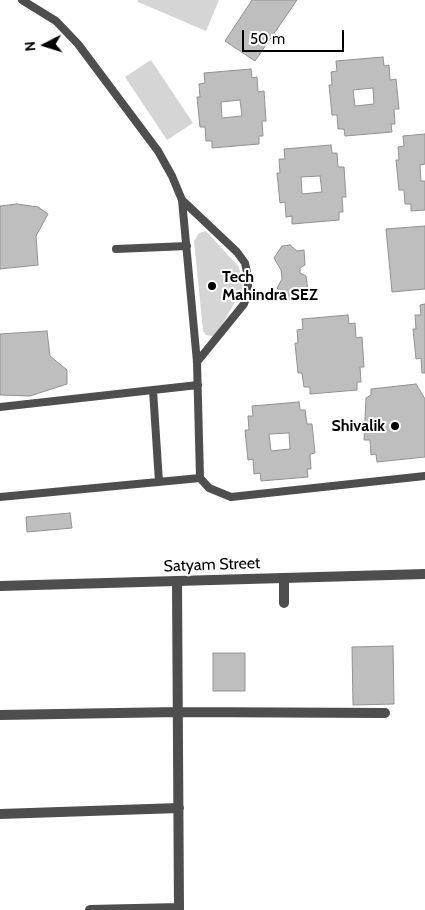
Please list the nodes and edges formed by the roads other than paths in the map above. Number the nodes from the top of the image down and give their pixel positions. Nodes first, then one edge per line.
1 (22, 0) edge
2 (182, 200) junction
3 (187, 246) junction
4 (116, 249) dead end
5 (197, 362) junction
6 (198, 384) junction
7 (153, 390) junction
8 (0, 407) edge
9 (425, 476) edge
10 (200, 478) junction
11 (158, 482) junction
12 (0, 496) edge
13 (425, 574) edge
14 (284, 578) junction
15 (177, 582) junction
16 (0, 586) edge
17 (284, 603) dead end
18 (178, 712) junction
19 (385, 713) dead end
20 (0, 715) edge
21 (179, 808) junction
22 (0, 814) edge
23 (179, 909) edge
24 (90, 910) edge

1 - 2 lane
2 - 3 lane
2 - 5 lane
3 - 4 lane
3 - 5 lane
5 - 6 lane
6 - 7 lane
6 - 10 lane
7 - 8 lane
7 - 11 lane
9 - 10 lane
10 - 11 lane
11 - 12 lane
13 - 14 street, Satyam Street
14 - 15 street, Satyam Street
14 - 17 street
15 - 16 street, Satyam Street
15 - 18 street
18 - 19 street
18 - 20 street
18 - 21 street
21 - 22 street
21 - 23 street
23 - 24 street

